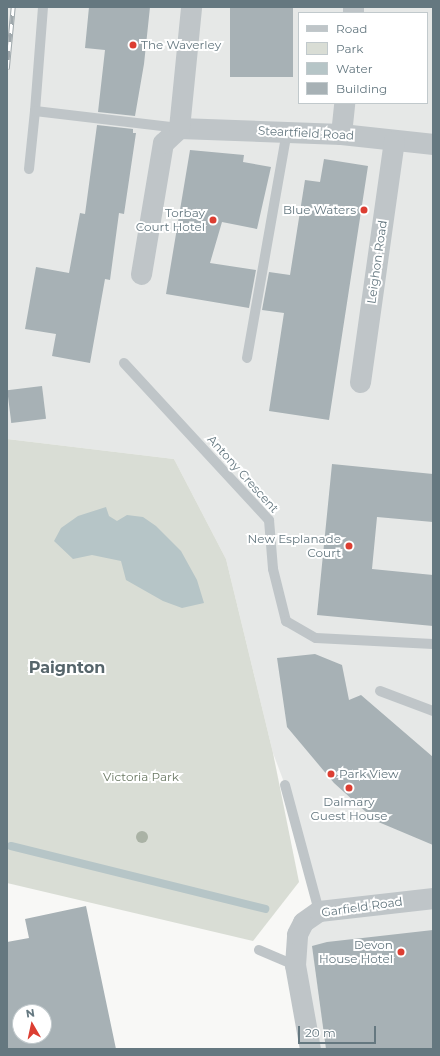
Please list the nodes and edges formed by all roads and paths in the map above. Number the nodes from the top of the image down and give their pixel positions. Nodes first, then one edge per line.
1 (43, 7) edge
2 (191, 7) edge
3 (344, 104) edge
4 (35, 111) junction
5 (179, 128) junction
6 (287, 131) junction
7 (341, 134) junction
8 (394, 141) junction
9 (433, 144) edge
10 (29, 169) dead end
11 (141, 274) dead end
12 (247, 358) dead end
13 (124, 363) dead end
14 (360, 382) dead end
15 (433, 644) edge
16 (380, 691) dead end
17 (433, 712) edge
18 (285, 785) dead end
19 (433, 898) edge
20 (319, 911) junction
21 (259, 950) dead end
22 (295, 964) junction
23 (310, 1049) edge

1 - 4 lane
2 - 5 street
3 - 7 street
4 - 5 lane
4 - 10 lane
5 - 6 street, Steartfield Road
5 - 11 street
6 - 7 street, Steartfield Road
6 - 12 lane
7 - 8 street, Steartfield Road
8 - 9 street, Steartfield Road
8 - 14 street, Leighon Road
13 - 15 lane, Antony Crescent
16 - 17 lane
18 - 20 lane
19 - 20 street, Garfield Road
20 - 22 street, Garfield Road
21 - 22 lane
22 - 23 street, Garfield Road

